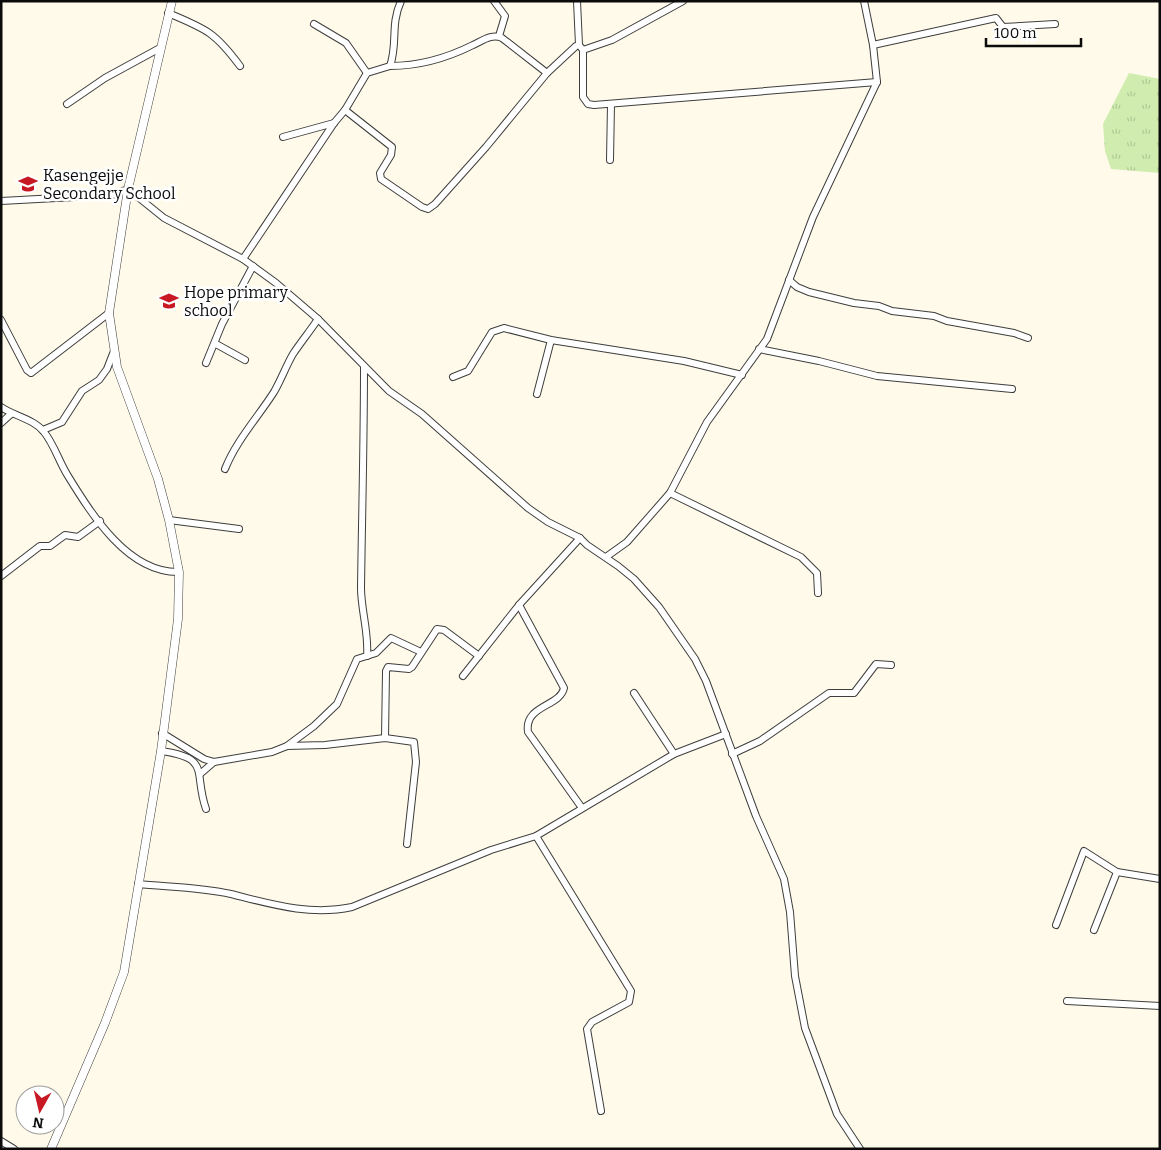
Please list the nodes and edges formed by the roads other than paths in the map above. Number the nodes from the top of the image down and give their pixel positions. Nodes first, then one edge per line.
1 (172, 1) edge
2 (401, 1) edge
3 (494, 1) edge
4 (577, 1) edge
5 (682, 1) edge
6 (864, 1) edge
7 (168, 13) junction
8 (314, 24) dead end
9 (1055, 24) dead end
10 (499, 36) junction
11 (873, 45) junction
12 (160, 48) junction
13 (581, 48) junction
14 (240, 66) dead end
15 (390, 66) junction
16 (367, 73) junction
17 (547, 73) junction
18 (877, 82) junction
19 (67, 104) dead end
20 (610, 104) junction
21 (346, 110) junction
22 (334, 123) junction
23 (283, 137) dead end
24 (610, 160) dead end
25 (128, 189) junction
26 (1, 201) edge
27 (242, 259) junction
28 (253, 266) junction
29 (789, 280) junction
30 (109, 313) junction
31 (318, 319) junction
32 (1, 320) edge
33 (1028, 338) dead end
34 (551, 340) junction
35 (216, 344) junction
36 (759, 349) junction
37 (114, 351) junction
38 (245, 360) dead end
39 (206, 363) dead end
40 (364, 367) junction
41 (742, 375) junction
42 (453, 377) dead end
43 (1012, 389) dead end
44 (537, 394) dead end
45 (1, 407) edge
46 (12, 414) junction
47 (1, 423) edge
48 (43, 430) junction
49 (225, 469) dead end
50 (670, 493) junction
51 (169, 520) junction
52 (100, 521) junction
53 (239, 529) dead end
54 (580, 538) junction
55 (606, 557) junction
56 (179, 572) junction
57 (1, 576) edge
58 (818, 593) dead end
59 (519, 604) junction
60 (421, 652) junction
61 (368, 656) junction
62 (479, 656) junction
63 (891, 665) dead end
64 (463, 676) dead end
65 (634, 693) dead end
66 (162, 733) junction
67 (726, 734) junction
68 (385, 738) junction
69 (287, 746) junction
70 (161, 751) junction
71 (674, 754) junction
72 (732, 754) junction
73 (214, 762) junction
74 (200, 774) junction
75 (206, 808) dead end
76 (582, 808) junction
77 (536, 836) junction
78 (407, 844) dead end
79 (1117, 872) junction
80 (1160, 879) edge
81 (138, 884) junction
82 (1056, 925) dead end
83 (1094, 930) dead end
84 (1067, 1001) dead end
85 (1160, 1006) edge
86 (601, 1111) dead end
87 (1, 1141) edge
88 (14, 1149) edge
89 (51, 1149) edge
90 (860, 1149) edge

1 - 7 street
2 - 15 street
3 - 10 street
4 - 13 street
5 - 13 street
6 - 11 street
7 - 12 street
7 - 14 street
8 - 16 street
9 - 11 street
10 - 15 street
10 - 17 street
11 - 18 street
12 - 19 street
12 - 25 street
13 - 17 street
13 - 20 street
15 - 16 street
16 - 21 street
17 - 21 street
18 - 20 street
18 - 29 street
20 - 24 street
21 - 22 street
22 - 23 street
22 - 27 street
25 - 26 street
25 - 27 street
25 - 30 street
27 - 28 street
28 - 31 street
28 - 35 street
29 - 33 street
29 - 36 street
30 - 32 street
30 - 37 street
31 - 40 street
31 - 49 street
34 - 41 street
34 - 42 street
34 - 44 street
35 - 38 street
35 - 39 street
36 - 41 street
36 - 43 street
37 - 48 street
37 - 51 street
40 - 54 street
40 - 61 street
41 - 50 street
45 - 46 street
46 - 47 street
46 - 48 street
48 - 52 street
50 - 55 street
50 - 58 street
51 - 53 street
51 - 56 street
52 - 56 street
52 - 57 street
54 - 55 street
54 - 59 street
55 - 67 street
56 - 66 street
59 - 62 street
59 - 76 street
60 - 61 street
60 - 62 street
60 - 68 street
61 - 69 street
62 - 64 street
63 - 72 street
65 - 71 street
66 - 70 street
66 - 73 street
67 - 71 street
67 - 72 street
68 - 69 street
68 - 78 street
69 - 73 street
70 - 74 street
70 - 81 street
71 - 76 street
72 - 90 street
73 - 74 street
74 - 75 street
76 - 77 street
77 - 81 street
77 - 86 street
79 - 80 street
79 - 82 street
79 - 83 street
81 - 89 street
84 - 85 street
87 - 88 street

